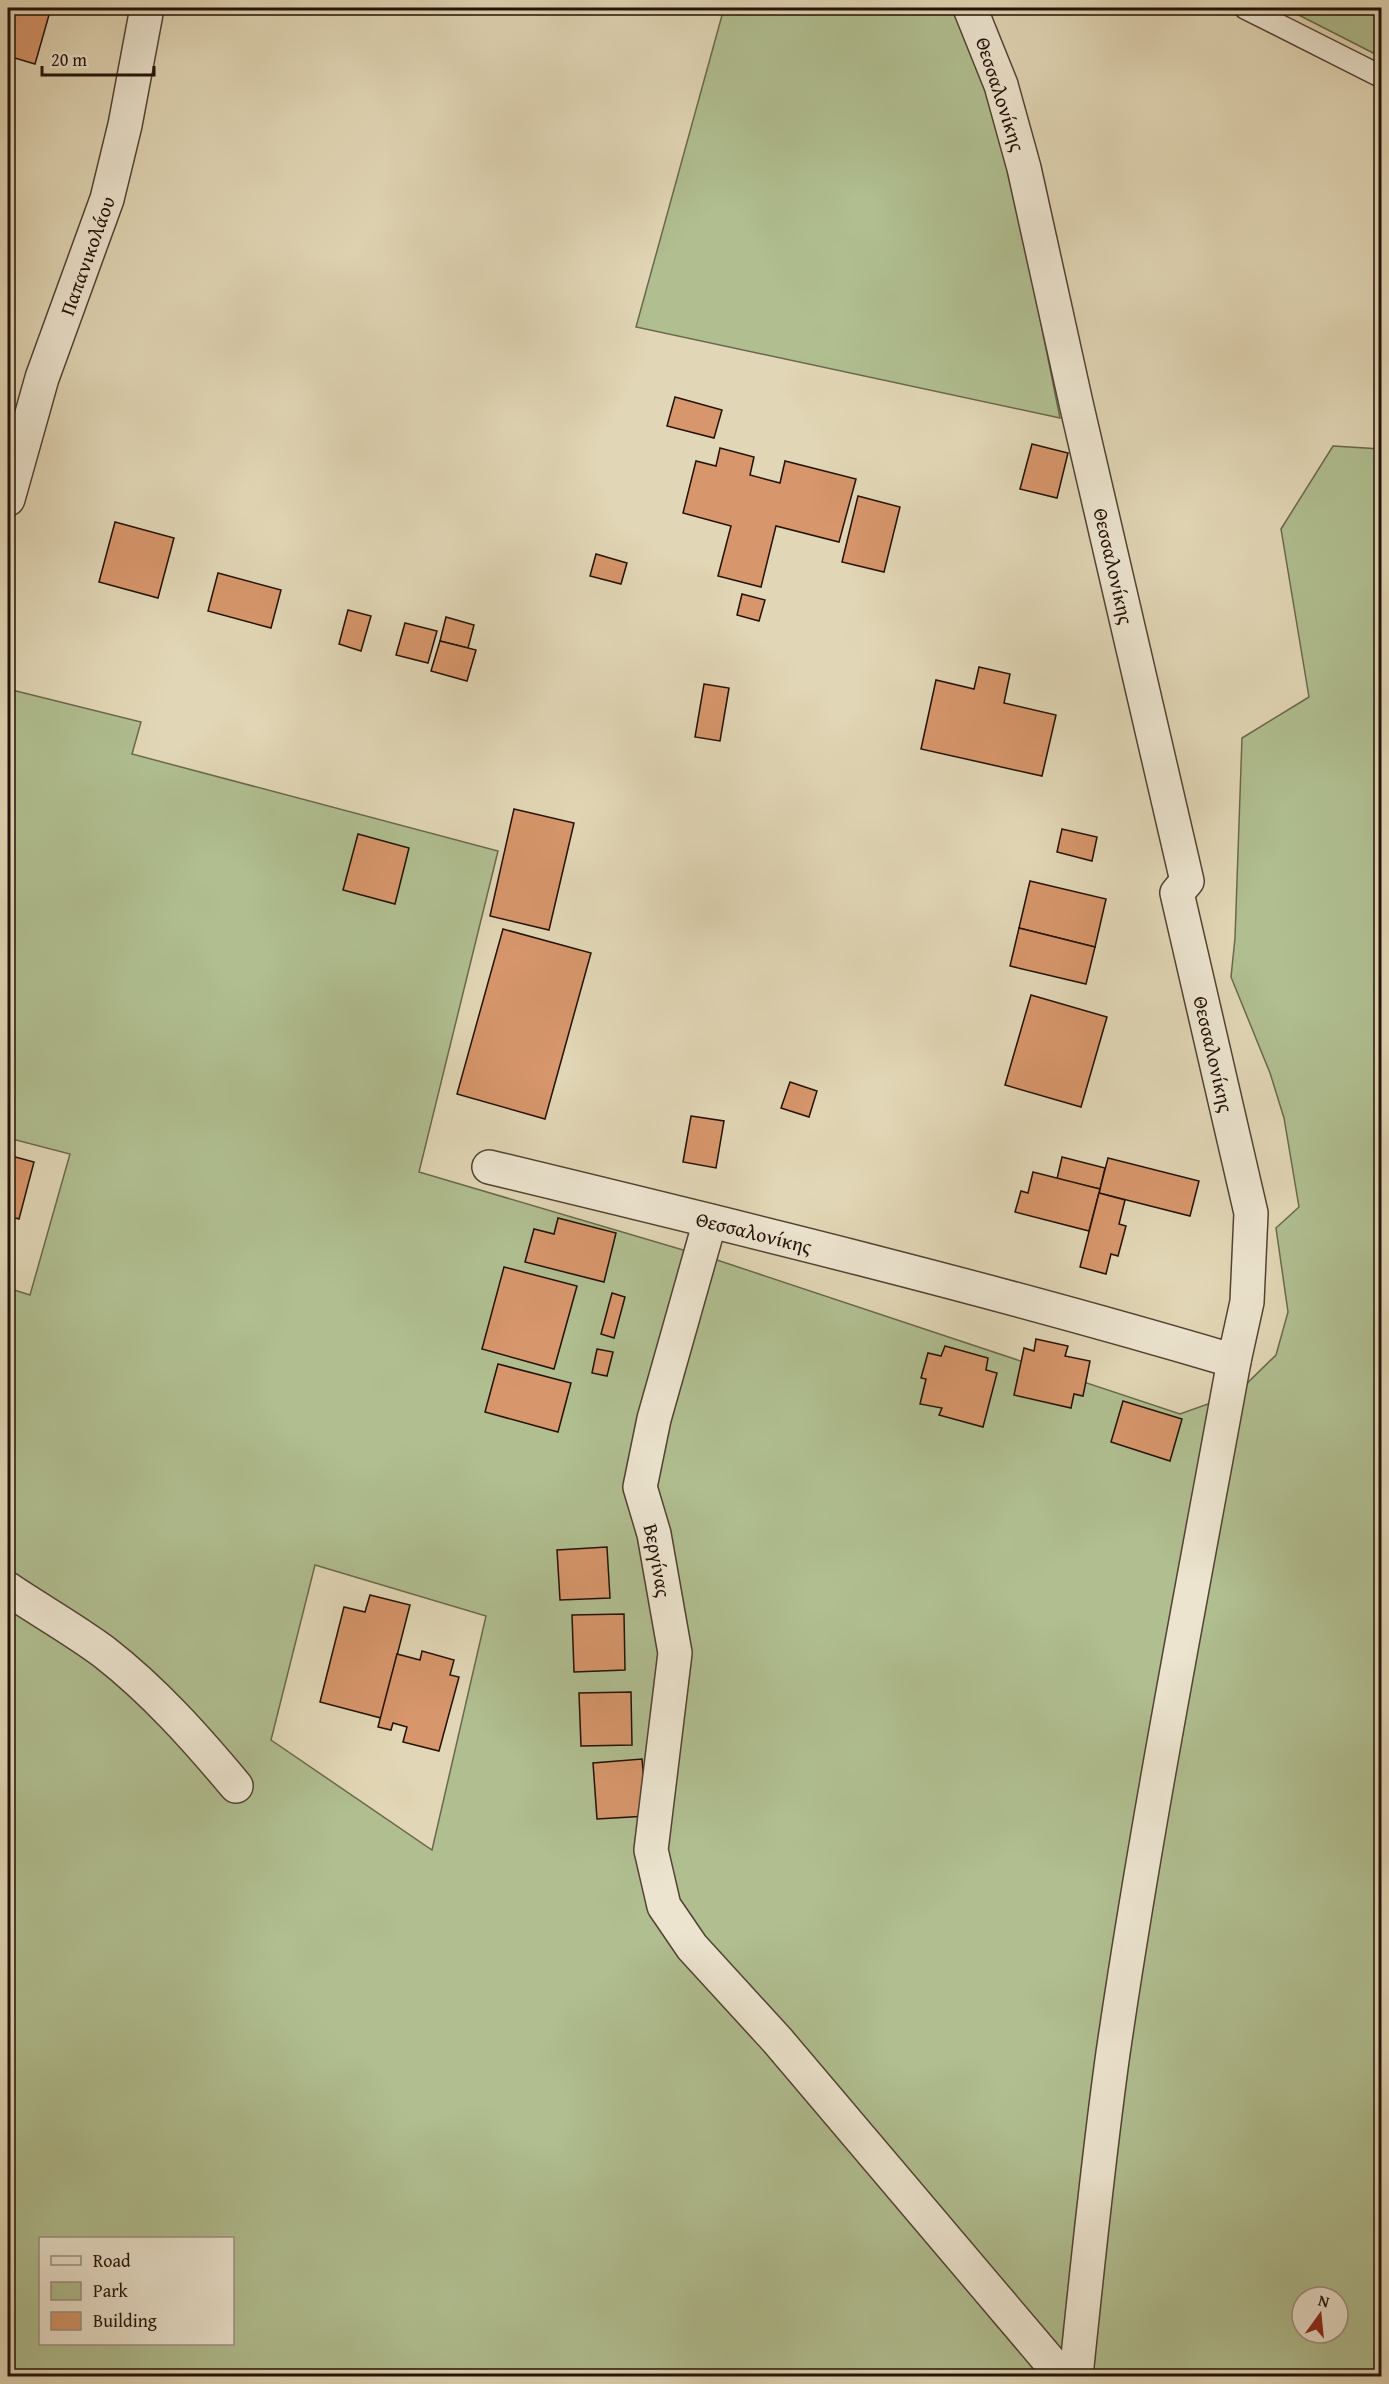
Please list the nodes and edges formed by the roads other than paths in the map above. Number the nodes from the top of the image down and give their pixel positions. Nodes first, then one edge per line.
1 (147, 8) edge
2 (970, 8) edge
3 (1245, 8) edge
4 (1382, 77) edge
5 (8, 499) edge
6 (489, 1167) dead end
7 (710, 1221) junction
8 (1234, 1361) junction
9 (8, 1589) edge
10 (236, 1786) dead end
11 (1062, 2376) edge
12 (1076, 2376) edge

1 - 5 street, Παπανικολάου
2 - 8 street, Θεσσαλονίκης
3 - 4 lane
6 - 7 street, Θεσσαλονίκης
7 - 8 street, Θεσσαλονίκης
7 - 11 street, Βεργίνας
8 - 12 street
9 - 10 street

